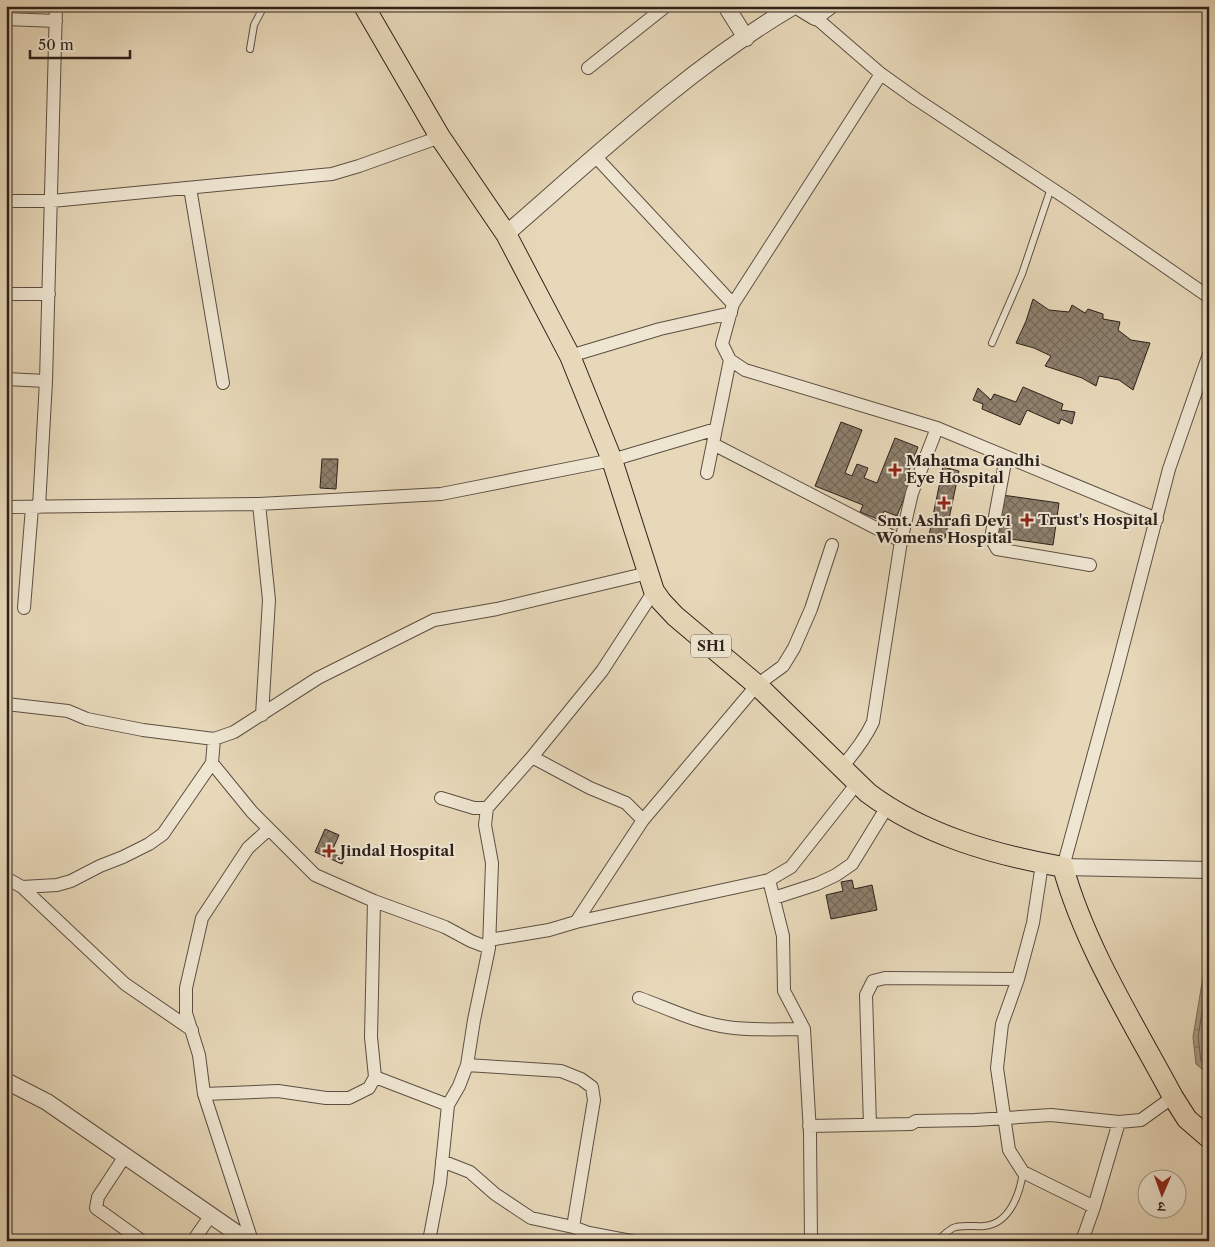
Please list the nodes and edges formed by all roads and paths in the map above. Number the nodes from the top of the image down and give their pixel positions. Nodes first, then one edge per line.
1 (56, 6) edge
2 (264, 6) edge
3 (364, 6) edge
4 (666, 6) edge
5 (726, 6) edge
6 (796, 6) edge
7 (830, 6) edge
8 (815, 17) junction
9 (6, 19) edge
10 (56, 20) junction
11 (746, 38) junction
12 (250, 48) dead end
13 (588, 68) dead end
14 (881, 74) junction
15 (440, 137) junction
16 (595, 156) junction
17 (190, 188) junction
18 (1052, 188) junction
19 (6, 201) edge
20 (52, 201) junction
21 (506, 234) junction
22 (6, 294) edge
23 (48, 294) junction
24 (1209, 297) edge
25 (732, 308) junction
26 (992, 343) dead end
27 (1209, 354) edge
28 (570, 356) junction
29 (730, 360) junction
30 (6, 379) edge
31 (46, 381) junction
32 (223, 383) dead end
33 (937, 428) junction
34 (716, 429) junction
35 (713, 444) junction
36 (1006, 457) junction
37 (612, 460) junction
38 (707, 473) dead end
39 (259, 504) junction
40 (6, 507) edge
41 (36, 507) junction
42 (1157, 519) junction
43 (901, 541) junction
44 (832, 545) dead end
45 (1090, 565) dead end
46 (651, 582) junction
47 (24, 608) dead end
48 (757, 685) junction
49 (6, 704) edge
50 (262, 715) junction
51 (214, 740) junction
52 (532, 757) junction
53 (212, 763) junction
54 (842, 767) junction
55 (858, 782) junction
56 (441, 798) dead end
57 (887, 807) junction
58 (487, 808) junction
59 (643, 820) junction
60 (269, 829) junction
61 (1042, 864) junction
62 (1063, 867) junction
63 (1209, 870) edge
64 (6, 878) edge
65 (769, 880) junction
66 (22, 887) junction
67 (774, 898) junction
68 (374, 901) junction
69 (576, 922) junction
70 (489, 944) junction
71 (1018, 979) junction
72 (639, 998) dead end
73 (804, 1029) junction
74 (192, 1030) junction
75 (467, 1065) junction
76 (375, 1077) junction
77 (6, 1081) edge
78 (204, 1094) junction
79 (1173, 1097) junction
80 (448, 1104) junction
81 (1005, 1117) junction
82 (1119, 1122) junction
83 (870, 1125) junction
84 (810, 1126) junction
85 (1209, 1138) edge
86 (126, 1156) junction
87 (442, 1161) junction
88 (1023, 1172) junction
89 (1094, 1207) junction
90 (211, 1215) junction
91 (573, 1227) junction
92 (142, 1241) edge
93 (193, 1241) edge
94 (248, 1241) edge
95 (252, 1241) edge
96 (429, 1241) edge
97 (631, 1241) edge
98 (811, 1241) edge
99 (937, 1241) edge
100 (1082, 1241) edge

1 - 10 street
2 - 12 lane
3 - 15 main road, SH1
4 - 13 street
5 - 11 street
6 - 8 street
6 - 11 street
7 - 8 street
8 - 14 street
9 - 10 street
10 - 20 street
11 - 16 street
14 - 18 street
14 - 25 street
15 - 17 street
15 - 21 main road, SH1
16 - 21 street
16 - 25 street
17 - 20 street
17 - 32 street
18 - 24 street
18 - 26 lane
19 - 20 street
20 - 23 street
21 - 28 main road, SH1
22 - 23 street
23 - 31 street
25 - 28 street
25 - 29 street
27 - 42 street
28 - 37 main road, SH1
29 - 33 street
29 - 34 street
30 - 31 street
31 - 41 street
33 - 36 street
33 - 43 street
34 - 35 street
34 - 37 street
35 - 38 street
35 - 43 street
36 - 42 street
36 - 45 street
37 - 39 street
37 - 46 main road, SH1
39 - 41 street
39 - 50 street
40 - 41 street
41 - 47 street
42 - 62 street
43 - 54 street
44 - 48 street
46 - 48 main road, SH1
46 - 50 street
46 - 52 street
48 - 54 main road, SH1
48 - 59 street
49 - 51 street
50 - 51 street
51 - 53 street
52 - 58 street
52 - 59 street
53 - 60 street
53 - 66 street
54 - 55 main road, SH1
55 - 57 main road, SH1
55 - 65 street
56 - 58 street
57 - 61 main road, SH1
57 - 67 street
58 - 70 street
59 - 69 street
60 - 68 street
60 - 74 street
61 - 62 main road, SH1
61 - 71 street
62 - 63 street
62 - 79 main road
64 - 66 street
65 - 67 street
65 - 69 street
66 - 74 street
67 - 73 street
68 - 70 street
68 - 76 street
69 - 70 street
70 - 75 street
71 - 81 street
71 - 83 street
72 - 73 street
73 - 84 street
74 - 78 street
75 - 80 street
75 - 91 street
76 - 78 street
76 - 80 street
77 - 86 street
78 - 95 street
79 - 82 street
79 - 85 main road
80 - 87 street
81 - 82 street
81 - 83 street
81 - 88 street
82 - 89 street
83 - 84 street
84 - 98 street
86 - 90 street
86 - 92 street
87 - 91 street
87 - 96 street
88 - 89 street
88 - 99 lane
89 - 100 street
90 - 93 street
90 - 94 street
91 - 97 street

